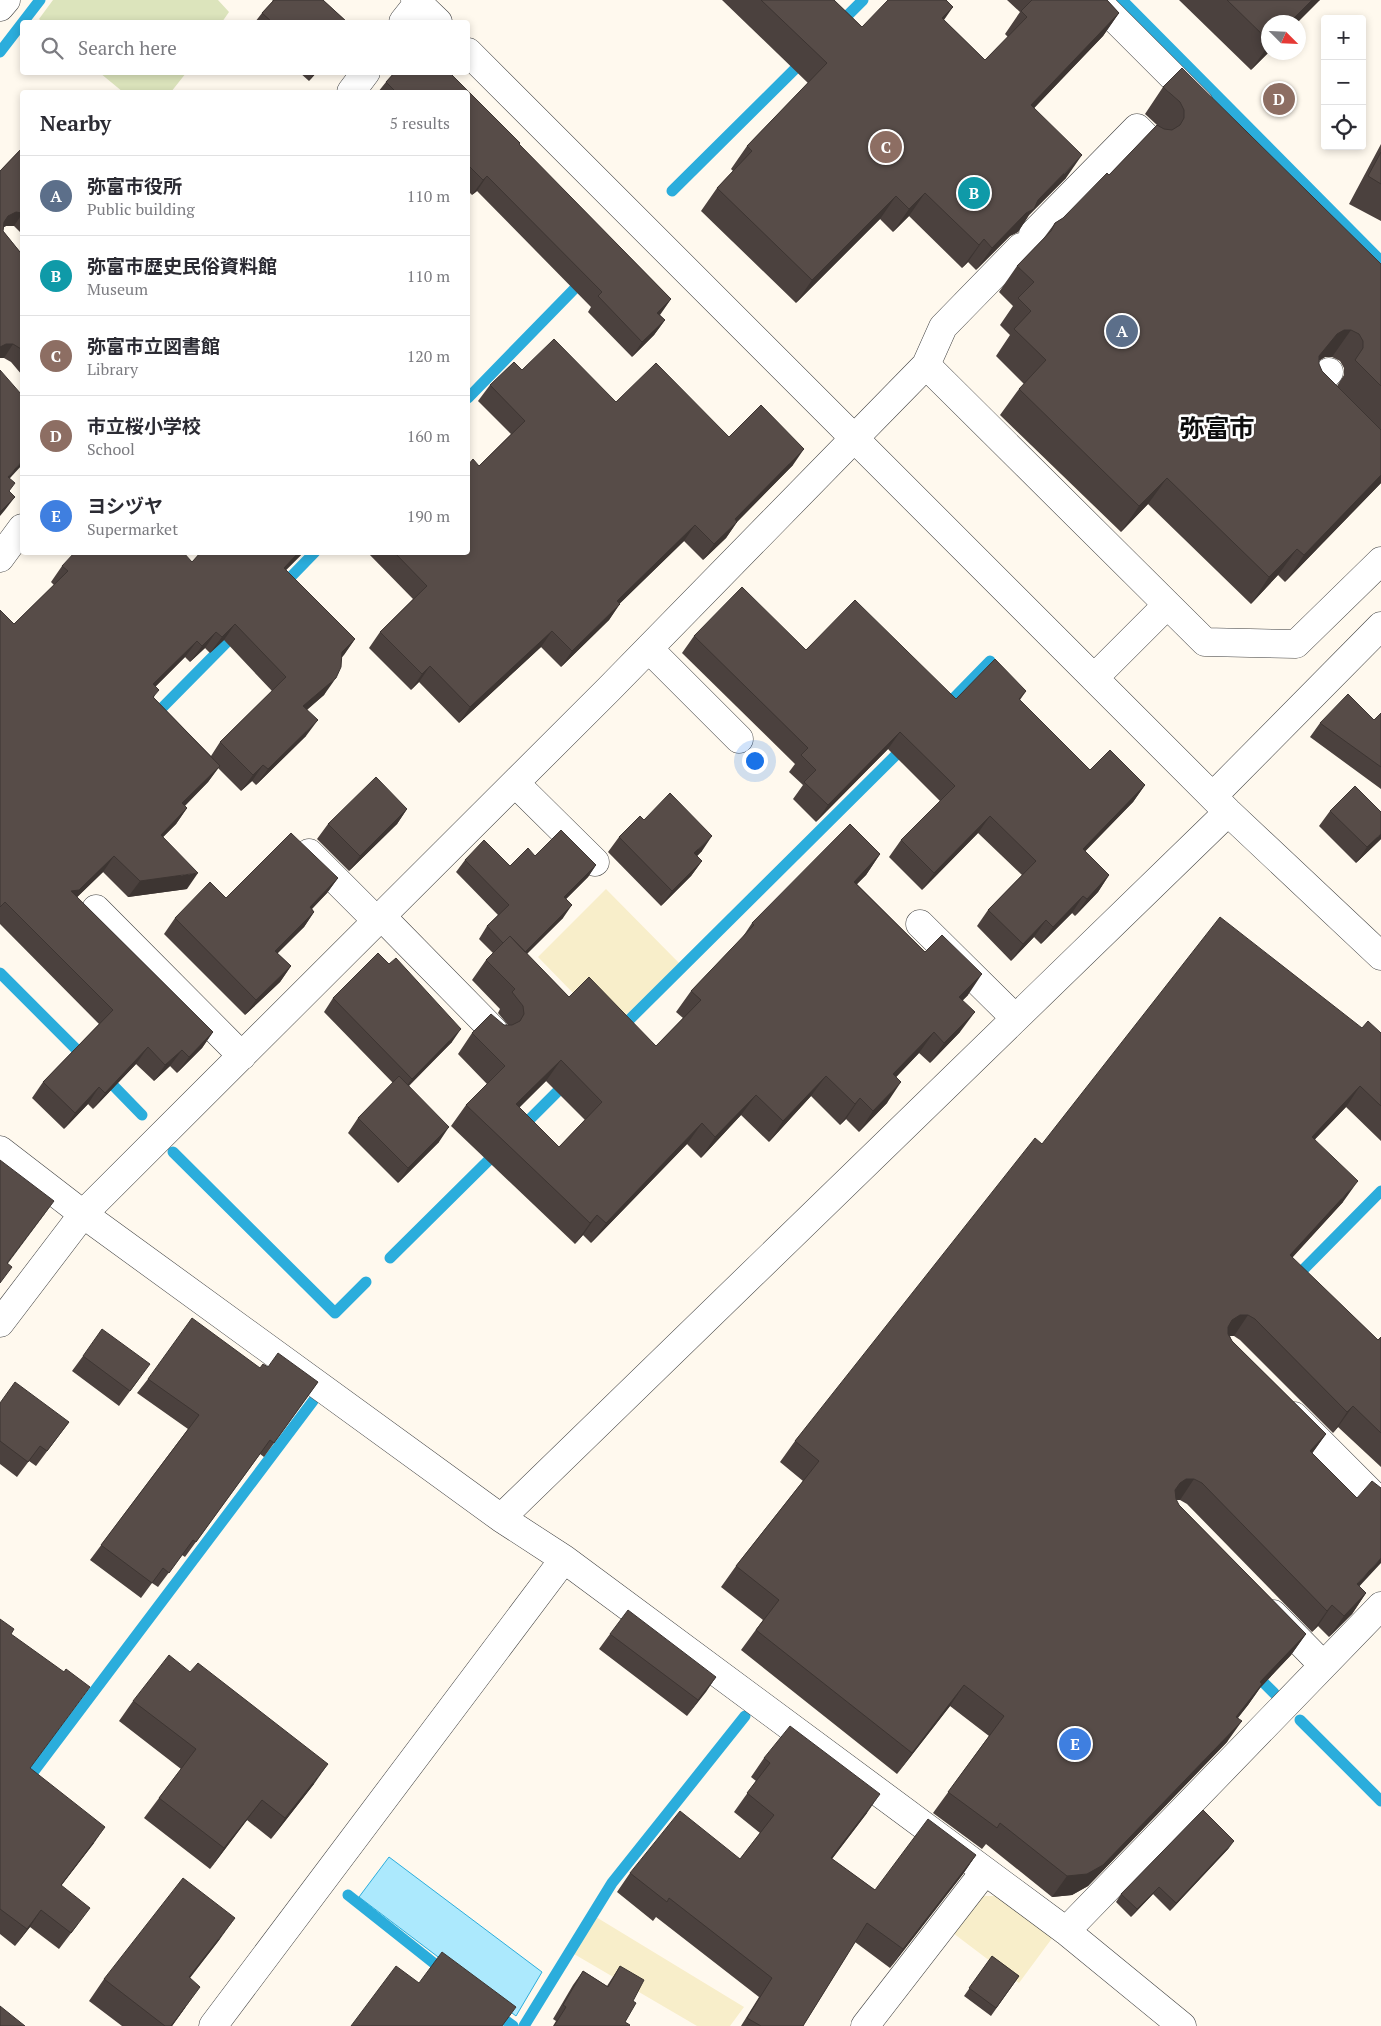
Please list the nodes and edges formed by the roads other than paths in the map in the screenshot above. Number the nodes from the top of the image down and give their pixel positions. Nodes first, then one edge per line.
1 (6, 0) edge
2 (1096, 0) edge
3 (0, 8) edge
4 (470, 54) edge
5 (364, 75) edge
6 (352, 90) edge
7 (1216, 120) edge
8 (1150, 141) edge
9 (926, 365) junction
10 (1329, 372) edge
11 (854, 438) junction
12 (1381, 453) edge
13 (20, 531) edge
14 (0, 558) edge
15 (1381, 561) edge
16 (1167, 605) junction
17 (1381, 626) edge
18 (648, 649) junction
19 (1094, 678) junction
20 (739, 739) dead end
21 (514, 783) junction
22 (1220, 804) junction
23 (301, 845) edge
24 (595, 862) edge
25 (96, 909) dead end
26 (379, 918) junction
27 (920, 924) dead end
28 (1381, 956) edge
29 (1015, 1018) junction
30 (494, 1030) edge
31 (242, 1056) junction
32 (0, 1150) edge
33 (83, 1214) junction
34 (0, 1324) edge
35 (1278, 1399) edge
36 (1381, 1504) edge
37 (501, 1518) junction
38 (564, 1560) junction
39 (1256, 1597) edge
40 (1381, 1606) edge
41 (1323, 1665) junction
42 (985, 1871) junction
43 (1066, 1931) junction
44 (213, 2026) edge
45 (865, 2026) edge
46 (1182, 2026) edge

1 - 3 street
2 - 7 street
4 - 11 street
5 - 6 street
8 - 9 street
9 - 11 street
9 - 16 street
10 - 12 street
11 - 18 street
11 - 19 street
13 - 14 street
15 - 16 street
16 - 19 street
17 - 22 street
18 - 20 street
18 - 21 street
19 - 22 street
21 - 24 street
21 - 26 street
22 - 28 street
22 - 29 street
23 - 26 street
25 - 31 street
26 - 30 street
26 - 31 street
27 - 29 street
29 - 37 street
31 - 33 street
32 - 33 street
33 - 34 street
33 - 37 street
35 - 36 street
37 - 38 street
38 - 42 street
38 - 44 street
39 - 41 street
40 - 41 street
41 - 43 street
42 - 43 street
42 - 45 street
43 - 46 street

